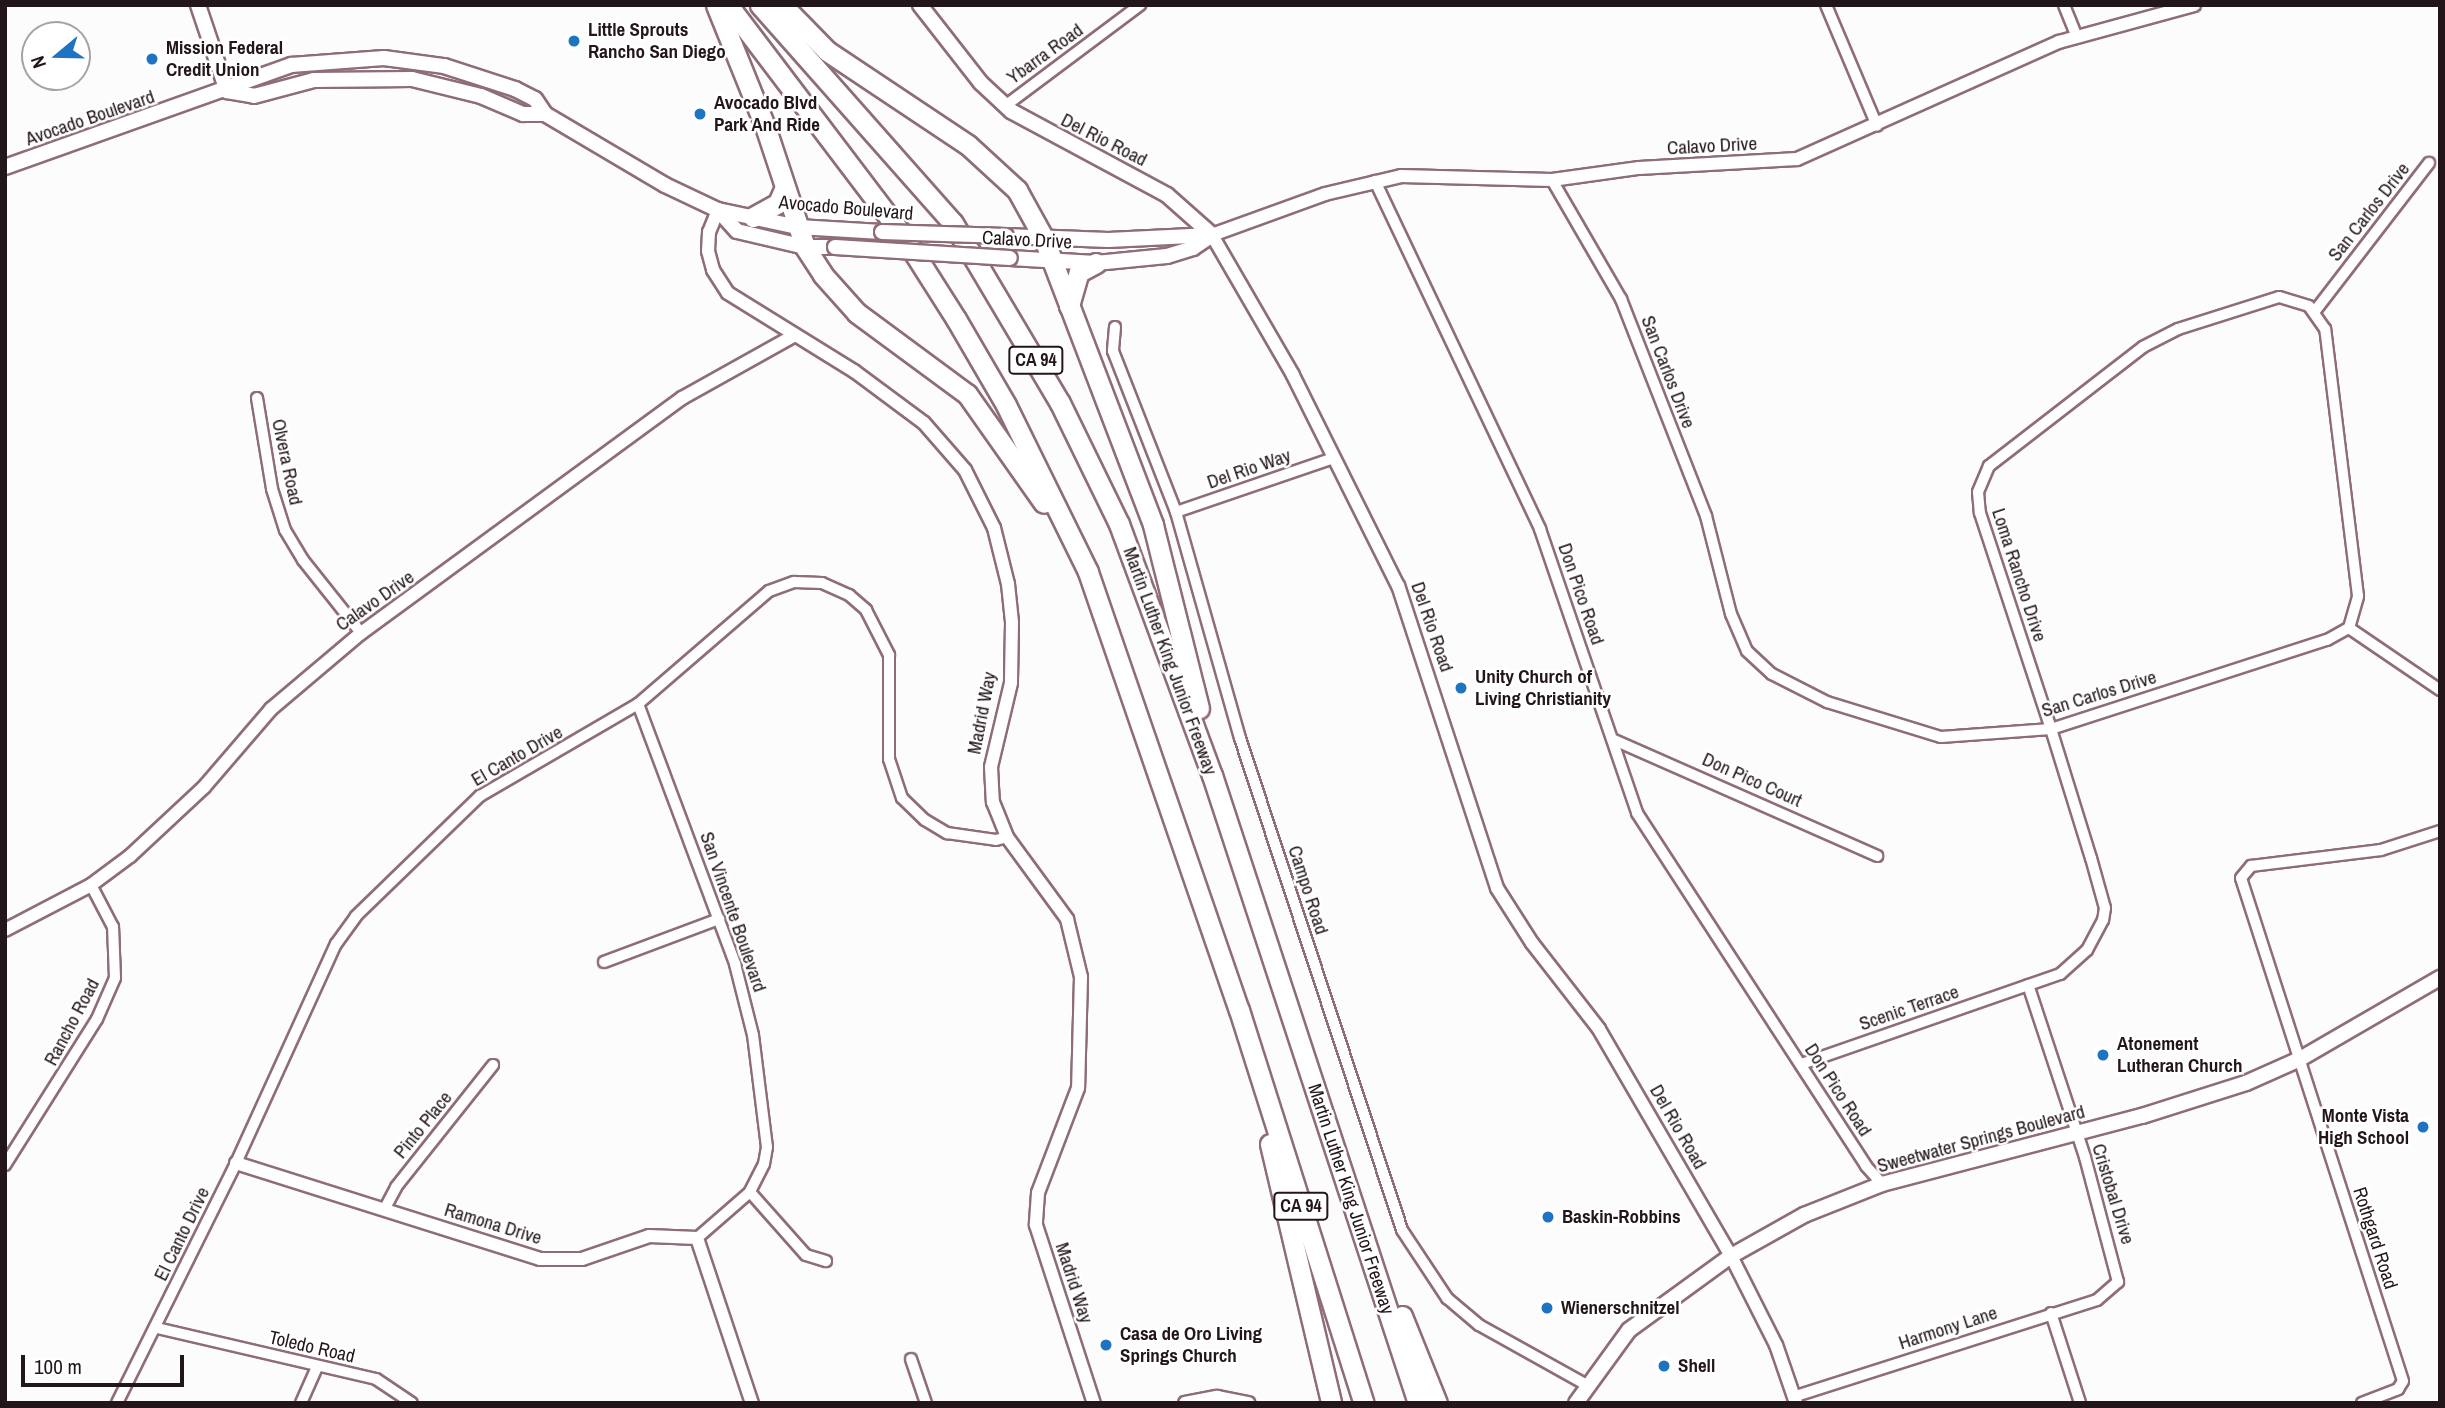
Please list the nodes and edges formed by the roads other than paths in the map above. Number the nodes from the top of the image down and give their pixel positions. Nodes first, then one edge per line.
1 (198, 5) edge
2 (716, 5) edge
3 (728, 5) edge
4 (760, 5) edge
5 (782, 5) edge
6 (920, 5) edge
7 (1140, 5) edge
8 (1826, 5) edge
9 (2064, 5) edge
10 (2194, 5) edge
11 (2076, 36) junction
12 (416, 61) junction
13 (335, 78) junction
14 (435, 83) junction
15 (503, 84) junction
16 (227, 91) junction
17 (1005, 106) junction
18 (545, 114) junction
19 (1877, 126) junction
20 (2429, 163) dead end
21 (5, 167) edge
22 (1552, 180) junction
23 (1375, 181) junction
24 (785, 187) junction
25 (718, 210) junction
26 (754, 216) junction
27 (798, 227) junction
28 (931, 234) joint
29 (1212, 235) junction
30 (1044, 239) junction
31 (805, 247) junction
32 (835, 247) joint
33 (1052, 261) junction
34 (1096, 263) junction
35 (1069, 307) junction
36 (2315, 311) junction
37 (1115, 327) dead end
38 (795, 335) junction
39 (257, 398) dead end
40 (1334, 458) junction
41 (1176, 512) junction
42 (1088, 572) junction
43 (2349, 628) junction
44 (362, 633) junction
45 (2440, 690) edge
46 (638, 704) junction
47 (2051, 729) junction
48 (1612, 739) junction
49 (1212, 775) junction
50 (2440, 831) edge
51 (1007, 837) junction
52 (1877, 856) dead end
53 (91, 885) junction
54 (719, 919) junction
55 (5, 930) edge
56 (604, 962) dead end
57 (2440, 978) edge
58 (2028, 985) junction
59 (1239, 1010) junction
60 (1304, 1052) junction
61 (2300, 1059) junction
62 (1801, 1064) junction
63 (493, 1065) dead end
64 (2077, 1133) junction
65 (236, 1163) junction
66 (5, 1165) edge
67 (1882, 1184) junction
68 (750, 1192) junction
69 (384, 1210) junction
70 (697, 1238) junction
71 (1731, 1256) junction
72 (826, 1261) dead end
73 (2111, 1292) joint
74 (2051, 1313) junction
75 (157, 1328) junction
76 (911, 1359) dead end
77 (317, 1367) junction
78 (1586, 1384) junction
79 (1796, 1400) edge
80 (117, 1403) edge
81 (301, 1403) edge
82 (412, 1403) edge
83 (752, 1403) edge
84 (926, 1403) edge
85 (1094, 1403) edge
86 (1185, 1403) edge
87 (1248, 1403) edge
88 (1331, 1403) edge
89 (1364, 1403) edge
90 (1418, 1403) edge
91 (1437, 1403) edge
92 (1576, 1403) edge
93 (2080, 1403) edge
94 (2362, 1403) edge

1 - 16 main road
2 - 24 highway
3 - 42 highway, CA 94
4 - 49 highway, Martin Luther King Junior Freeway / CA 94
5 - 30 highway
6 - 17 main road, Del Rio Road
7 - 17 street, Ybarra Road
8 - 19 street
9 - 11 street
10 - 11 street, Calavo Drive
11 - 19 street, Calavo Drive
12 - 13 main road
12 - 15 main road, Avocado Boulevard
12 - 16 main road, Avocado Boulevard
13 - 14 main road, Avocado Boulevard
13 - 16 main road, Avocado Boulevard
14 - 15 main road
14 - 18 main road, Avocado Boulevard
15 - 18 main road, Avocado Boulevard
16 - 21 main road, Avocado Boulevard
17 - 29 main road, Del Rio Road
18 - 25 main road, Avocado Boulevard
19 - 22 street, Calavo Drive
20 - 36 street, San Carlos Drive
22 - 23 street, Calavo Drive
22 - 47 street, San Carlos Drive
23 - 29 street, Calavo Drive
23 - 48 street, Don Pico Road
24 - 26 highway
24 - 27 highway
25 - 26 main road, Avocado Boulevard
25 - 31 main road, Avocado Boulevard
25 - 38 street, Madrid Way
26 - 27 main road, Avocado Boulevard
27 - 28 main road, Avocado Boulevard, bridge
27 - 31 highway
28 - 30 main road, Calavo Drive, bridge
29 - 30 main road, Calavo Drive
29 - 34 main road, Calavo Drive
29 - 40 street, Del Rio Road
30 - 33 highway
31 - 32 main road, Avocado Boulevard
31 - 42 highway
32 - 33 main road, Calavo Drive, bridge
33 - 34 main road, Calavo Drive
33 - 35 highway
34 - 35 highway
35 - 49 highway
36 - 43 street
36 - 47 street, Loma Rancho Drive
37 - 41 street, Campo Road
38 - 44 street, Calavo Drive
38 - 51 street, Madrid Way
39 - 44 street, Olvera Road
40 - 41 street, Del Rio Way
40 - 71 street, Del Rio Road
41 - 78 street, Campo Road
42 - 59 highway, CA 94
43 - 45 street
43 - 47 street, San Carlos Drive
44 - 53 street, Calavo Drive
46 - 51 street, El Canto Drive
46 - 54 street, San Vincente Boulevard
46 - 65 street, El Canto Drive
47 - 58 street, Loma Rancho Drive
48 - 52 street, Don Pico Court
48 - 62 street, Don Pico Road
49 - 60 highway, Martin Luther King Junior Freeway / CA 94
50 - 61 street, Rothgard Road
51 - 85 street, Madrid Way
53 - 55 street, Calavo Drive
53 - 66 street, Rancho Road
54 - 56 street
54 - 68 street, San Vincente Boulevard
57 - 61 main road, Sweetwater Springs Boulevard
58 - 62 street, Scenic Terrace
58 - 64 street, Cristobal Drive
59 - 88 highway
59 - 89 highway, CA 94
60 - 90 highway, Martin Luther King Junior Freeway / CA 94
60 - 91 highway
61 - 64 main road, Sweetwater Springs Boulevard
61 - 94 street, Rothgard Road
62 - 67 street, Don Pico Road
63 - 69 street, Pinto Place
64 - 67 main road, Sweetwater Springs Boulevard
64 - 73 street, Cristobal Drive
65 - 69 street, Ramona Drive
65 - 75 street, El Canto Drive
67 - 71 main road, Sweetwater Springs Boulevard
68 - 70 street, San Vincente Boulevard
68 - 72 street
69 - 70 street, Ramona Drive
70 - 83 street
71 - 78 main road, Sweetwater Springs Boulevard
71 - 79 street, Del Rio Road
73 - 74 street, Harmony Lane
74 - 79 street, Harmony Lane
74 - 93 street
75 - 77 street, Toledo Road
75 - 80 street, El Canto Drive
76 - 84 street
77 - 81 street
77 - 82 street, Toledo Road
78 - 92 main road, Sweetwater Springs Boulevard
86 - 87 street

